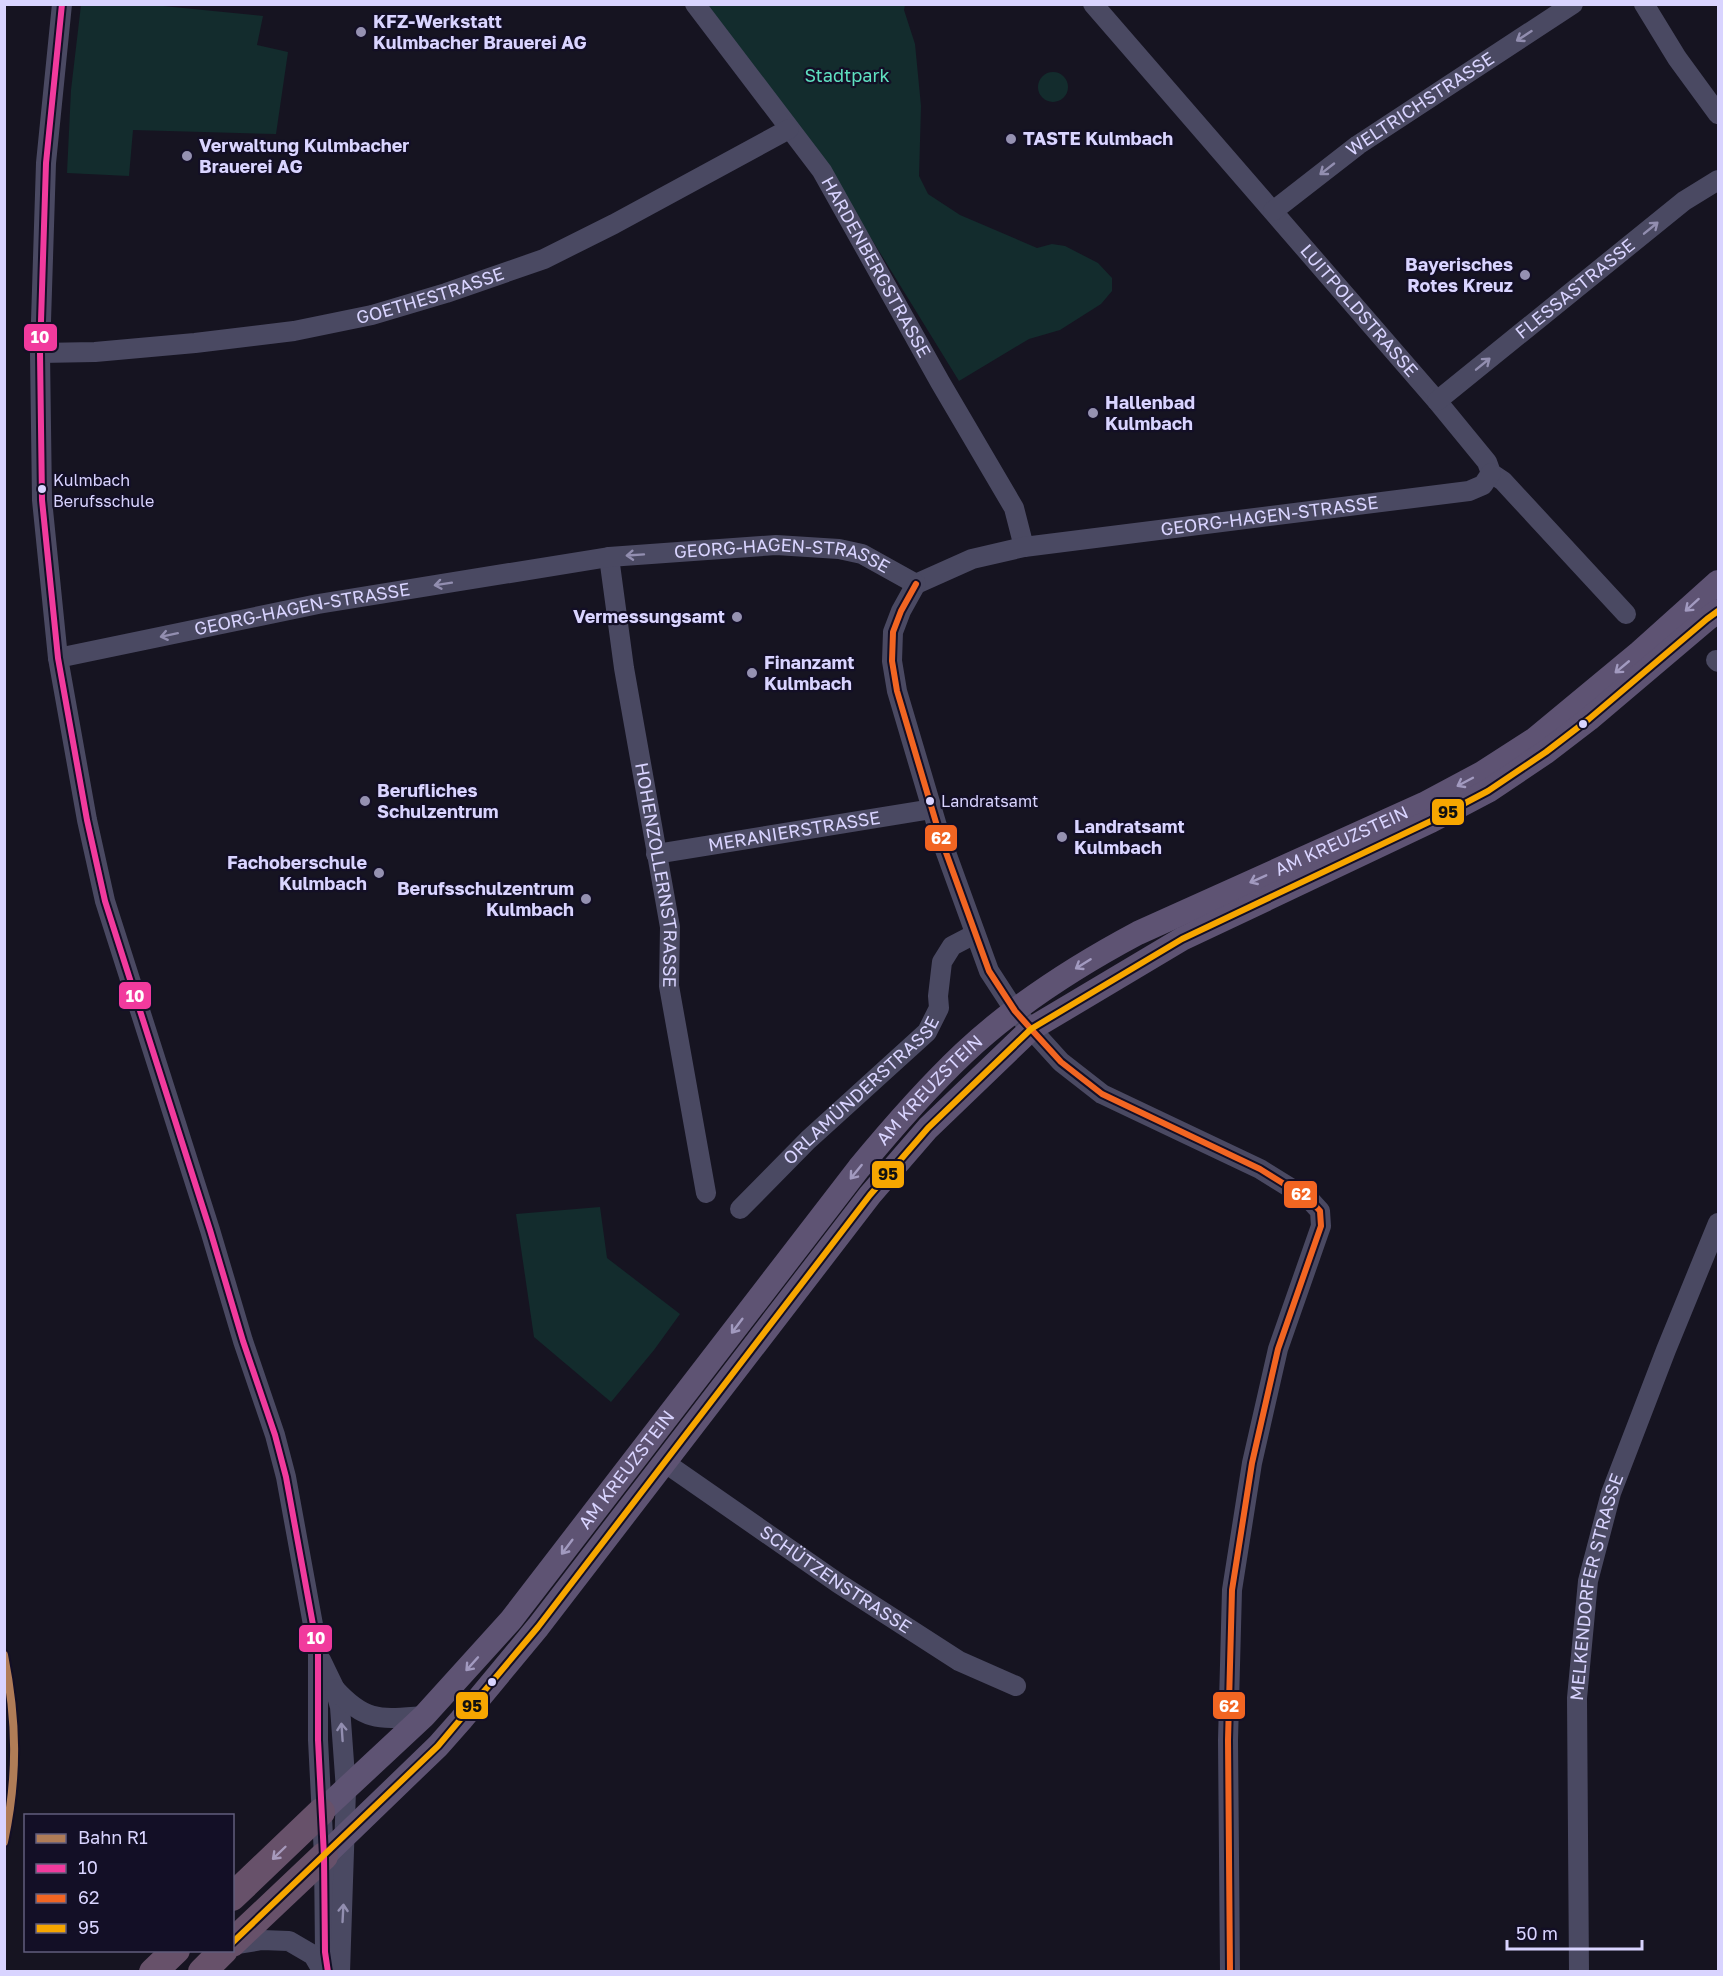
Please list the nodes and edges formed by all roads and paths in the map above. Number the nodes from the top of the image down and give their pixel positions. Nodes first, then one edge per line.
1 (62, 4) edge
2 (695, 4) edge
3 (1093, 4) edge
4 (1573, 4) edge
5 (1644, 4) edge
6 (1719, 114) edge
7 (789, 129) junction
8 (1719, 180) edge
9 (1273, 211) junction
10 (40, 353) junction
11 (1437, 401) junction
12 (1491, 473) junction
13 (1023, 547) junction
14 (609, 557) junction
15 (1719, 582) edge
16 (916, 584) junction
17 (1719, 611) edge
18 (1626, 614) dead end
19 (58, 658) junction
20 (932, 809) junction
21 (656, 854) junction
22 (975, 934) junction
23 (1015, 1011) junction
24 (1031, 1029) junction
25 (706, 1193) dead end
26 (740, 1209) dead end
27 (1719, 1223) edge
28 (663, 1462) junction
29 (318, 1652) junction
30 (1016, 1686) dead end
31 (335, 1689) junction
32 (424, 1716) junction
33 (346, 1790) junction
34 (321, 1812) junction
35 (344, 1836) junction
36 (324, 1856) junction
37 (234, 1895) edge
38 (234, 1942) edge
39 (234, 1944) edge
40 (174, 1952) edge
41 (223, 1952) edge
42 (153, 1971) edge
43 (202, 1971) edge
44 (324, 1971) edge
45 (328, 1971) edge
46 (340, 1971) edge
47 (1230, 1971) edge
48 (1579, 1971) edge

1 - 10 street
2 - 7 street, HARDENBERGSTRASSE
3 - 9 street, LUITPOLDSTRASSE
4 -> 9 street, WELTRICHSTRASSE
5 - 6 street
7 - 10 street, GOETHESTRASSE
7 - 13 street, HARDENBERGSTRASSE
11 -> 8 street, FLESSASTRASSE
9 - 11 street, LUITPOLDSTRASSE
10 - 19 street
11 - 12 street, LUITPOLDSTRASSE
12 - 13 street, GEORG-HAGEN-STRASSE
12 - 18 street, LUITPOLDSTRASSE
13 - 16 street, GEORG-HAGEN-STRASSE
16 -> 14 street, GEORG-HAGEN-STRASSE
14 -> 19 street, GEORG-HAGEN-STRASSE
14 - 21 street, HOHENZOLLERNSTRASSE
15 -> 23 main road, AM KREUZSTEIN
16 - 20 street
17 - 24 main road, AM KREUZSTEIN
19 - 29 street
20 - 21 street, MERANIERSTRASSE
20 - 22 street
21 - 25 street, HOHENZOLLERNSTRASSE
22 - 23 street
22 - 26 street, ORLAMÜNDERSTRASSE
23 - 24 street
23 -> 32 main road, AM KREUZSTEIN
24 - 28 main road, AM KREUZSTEIN
24 - 47 street
27 - 48 street, MELKENDORFER STRASSE
28 - 30 street, SCHÜTZENSTRASSE
28 - 35 main road, AM KREUZSTEIN
29 - 31 street
29 - 34 street
31 - 32 street
33 -> 31 street
32 - 33 main road, AM KREUZSTEIN
33 - 34 main road, AM KREUZSTEIN
33 - 35 street
34 - 36 street
34 -> 37 highway
35 - 36 main road, AM KREUZSTEIN
46 -> 35 street
36 - 38 highway
36 - 45 street
39 - 44 street
40 - 42 highway
41 - 43 highway

